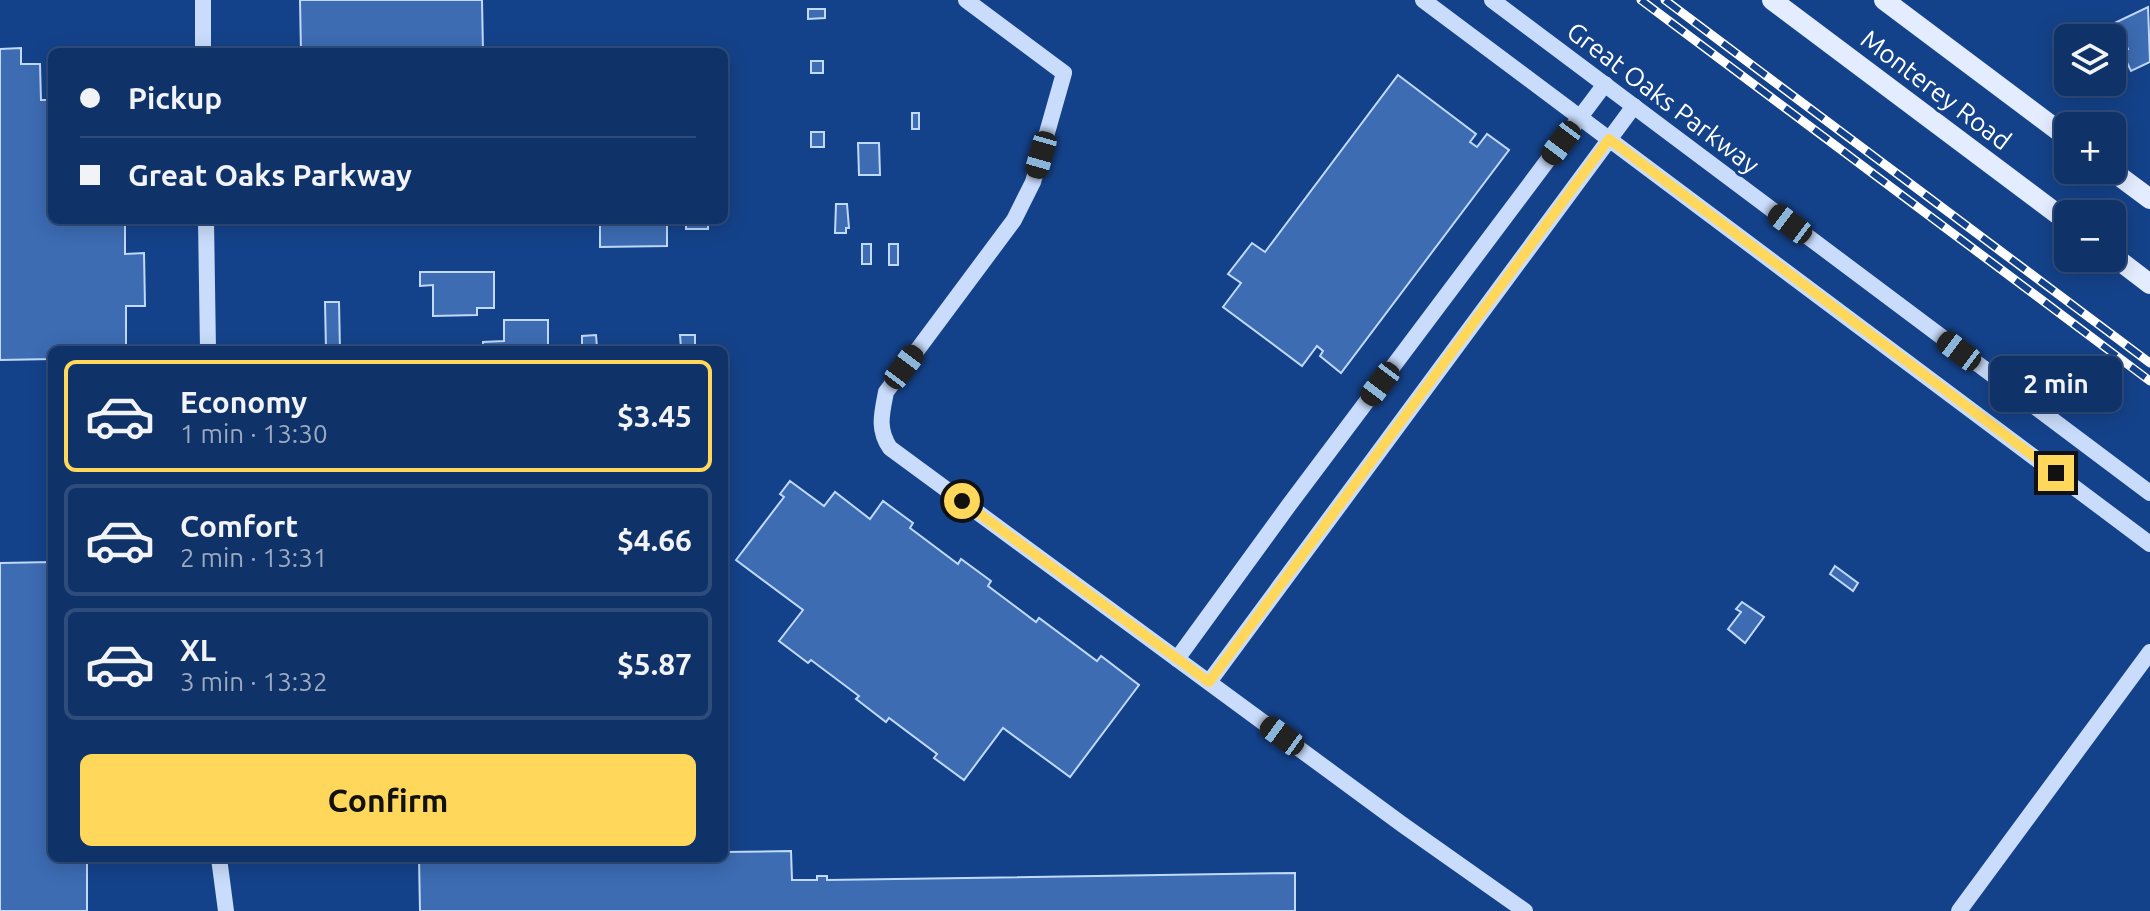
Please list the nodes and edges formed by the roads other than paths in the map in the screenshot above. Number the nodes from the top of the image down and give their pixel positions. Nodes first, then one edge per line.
1 (203, 0) edge
2 (966, 0) edge
3 (1423, 0) edge
4 (1492, 0) edge
5 (1772, 0) edge
6 (1884, 0) edge
7 (203, 48) edge
8 (1605, 84) junction
9 (1634, 106) junction
10 (1580, 117) junction
11 (2054, 128) edge
12 (1609, 139) junction
13 (2126, 181) edge
14 (2150, 199) edge
15 (2054, 212) edge
16 (206, 224) edge
17 (2126, 266) edge
18 (2150, 284) edge
19 (208, 346) edge
20 (2150, 493) edge
21 (2150, 544) edge
22 (2150, 652) edge
23 (1177, 659) junction
24 (1209, 682) junction
25 (220, 862) edge
26 (226, 911) edge
27 (1525, 911) edge
28 (1959, 911) edge

1 - 7 street
2 - 23 street
3 - 10 street
4 - 8 street, Great Oaks Parkway
5 - 15 main road, Monterey Road
6 - 11 main road, Monterey Road
8 - 9 street, Great Oaks Parkway
8 - 10 street
9 - 12 street
9 - 20 street, Great Oaks Parkway
10 - 12 street
10 - 23 street
12 - 21 street
12 - 24 street
13 - 14 main road
16 - 19 street
17 - 18 main road
22 - 28 street
23 - 24 street
24 - 27 street
25 - 26 street

